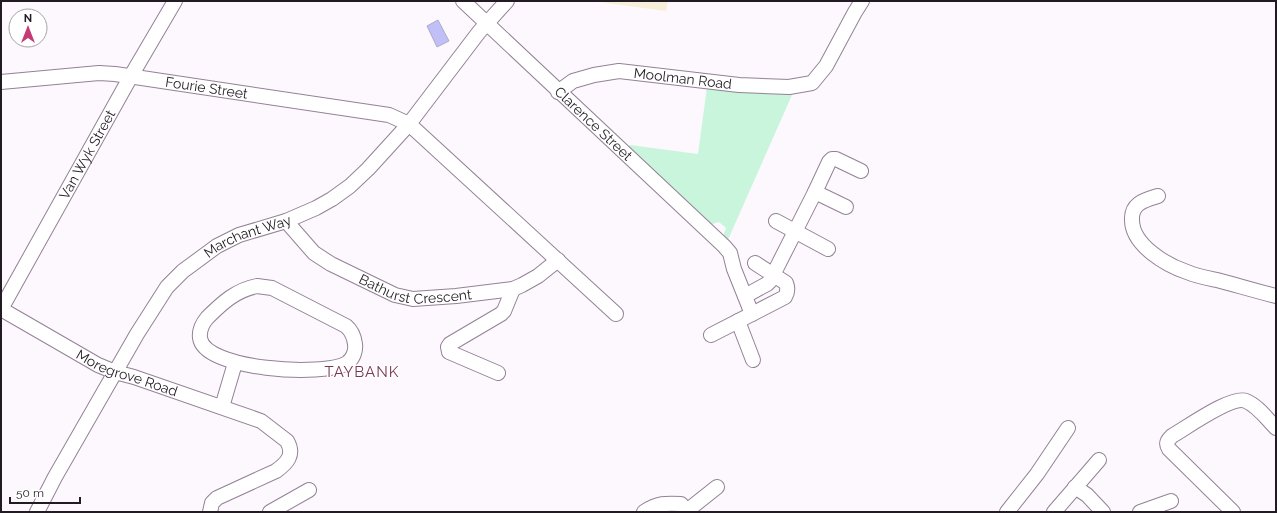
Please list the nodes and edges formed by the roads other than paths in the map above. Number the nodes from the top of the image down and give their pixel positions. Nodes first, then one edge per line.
1 (175, 1) edge
2 (463, 1) edge
3 (507, 1) edge
4 (862, 1) edge
5 (487, 23) junction
6 (131, 76) junction
7 (1, 82) edge
8 (558, 92) junction
9 (409, 124) junction
10 (861, 171) dead end
11 (815, 192) junction
12 (1158, 196) dead end
13 (846, 207) dead end
14 (286, 221) junction
15 (776, 221) dead end
16 (796, 231) junction
17 (828, 249) dead end
18 (558, 260) junction
19 (755, 263) dead end
20 (774, 276) junction
21 (513, 289) junction
22 (745, 296) junction
23 (1276, 296) edge
24 (1, 309) edge
25 (616, 314) dead end
26 (752, 314) junction
27 (738, 322) junction
28 (711, 335) dead end
29 (753, 360) dead end
30 (235, 363) junction
31 (115, 372) junction
32 (498, 373) dead end
33 (222, 408) junction
34 (1068, 428) dead end
35 (1276, 428) edge
36 (1099, 460) dead end
37 (717, 487) dead end
38 (1075, 487) junction
39 (309, 490) dead end
40 (1171, 501) dead end
41 (688, 511) edge
42 (37, 512) edge
43 (210, 512) edge
44 (271, 512) edge
45 (644, 512) edge
46 (1007, 512) edge
47 (1054, 512) edge
48 (1102, 512) edge
49 (1140, 512) edge
50 (1233, 512) edge

1 - 6 street, Van Wyk Street
2 - 5 street, Clarence Street
3 - 5 street, Marchant Way
4 - 8 street, Moolman Road
5 - 8 street, Clarence Street
5 - 9 street, Marchant Way
6 - 7 street, Fourie Street
6 - 9 street, Fourie Street
6 - 24 street, Van Wyk Street
8 - 22 street, Clarence Street
9 - 14 street, Marchant Way
9 - 18 street
10 - 11 street
11 - 13 street
11 - 16 street
12 - 23 street
14 - 21 street, Bathurst Crescent
14 - 31 street, Marchant Way
15 - 16 street
16 - 17 street
16 - 20 street
18 - 21 street, Bathurst Crescent
18 - 25 street
19 - 20 street
20 - 22 street
20 - 26 street
21 - 32 street
22 - 26 street
24 - 31 street, Moregrove Road
26 - 27 street
27 - 28 street
27 - 29 street
30 - 30 street
30 - 33 street
31 - 33 street, Moregrove Road
31 - 42 street, Marchant Way
33 - 43 street, Moregrove Road
34 - 46 street
35 - 50 street
36 - 38 street
37 - 41 street
38 - 47 street
38 - 48 street
39 - 44 street
40 - 49 street
41 - 45 street

